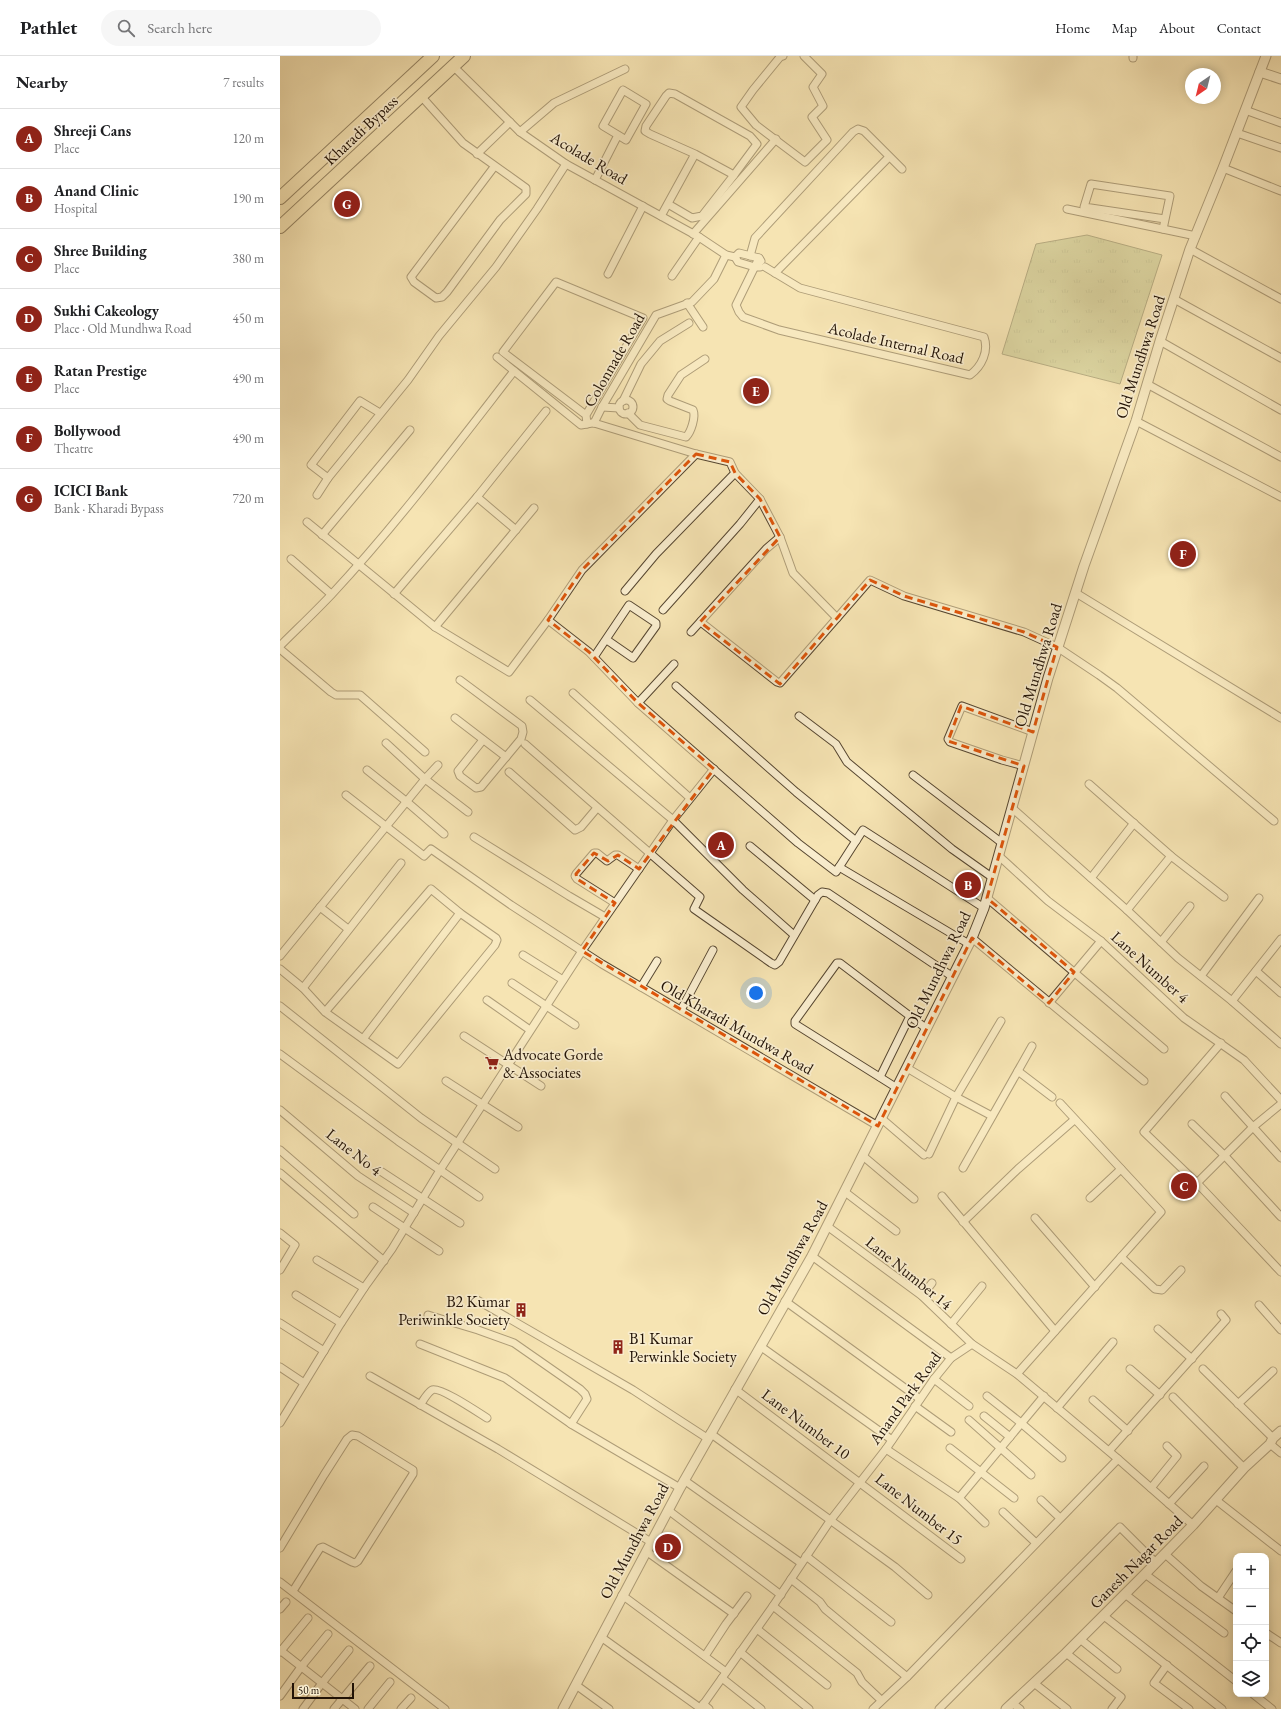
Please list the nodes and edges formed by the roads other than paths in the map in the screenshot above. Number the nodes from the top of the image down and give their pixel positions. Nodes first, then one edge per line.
1 (433, 56) edge
2 (464, 56) edge
3 (783, 56) edge
4 (804, 56) edge
5 (1266, 56) edge
6 (453, 66) junction
7 (625, 69) dead end
8 (1260, 72) junction
9 (1281, 79) edge
10 (421, 96) junction
11 (1245, 110) junction
12 (510, 122) junction
13 (1281, 122) edge
14 (520, 132) junction
15 (1237, 133) junction
16 (618, 135) junction
17 (776, 139) junction
18 (1281, 148) edge
19 (478, 154) junction
20 (695, 154) junction
21 (890, 157) junction
22 (566, 164) junction
23 (494, 167) junction
24 (1223, 168) junction
25 (902, 169) dead end
26 (734, 175) junction
27 (595, 180) junction
28 (1281, 190) edge
29 (280, 198) edge
30 (668, 204) junction
31 (643, 206) junction
32 (1067, 209) dead end
33 (662, 216) junction
34 (1165, 219) junction
35 (280, 227) edge
36 (1163, 229) junction
37 (696, 235) junction
38 (1196, 236) junction
39 (1190, 249) junction
40 (726, 255) junction
41 (750, 256) junction
42 (735, 257) junction
43 (759, 258) junction
44 (755, 267) junction
45 (765, 267) junction
46 (775, 273) junction
47 (608, 274) dead end
48 (672, 276) dead end
49 (1174, 299) junction
50 (1281, 299) edge
51 (687, 303) junction
52 (689, 323) dead end
53 (703, 327) dead end
54 (1160, 341) junction
55 (497, 356) dead end
56 (1281, 358) edge
57 (704, 359) dead end
58 (514, 371) junction
59 (1148, 384) junction
60 (623, 401) junction
61 (602, 407) junction
62 (619, 408) junction
63 (1281, 410) edge
64 (546, 411) dead end
65 (380, 413) junction
66 (628, 413) junction
67 (586, 415) junction
68 (1136, 421) junction
69 (591, 423) junction
70 (410, 430) dead end
71 (696, 454) junction
72 (1281, 456) edge
73 (735, 473) junction
74 (328, 478) junction
75 (317, 495) dead end
76 (1281, 496) edge
77 (477, 497) junction
78 (760, 499) junction
79 (534, 508) dead end
80 (307, 522) dead end
81 (516, 530) junction
82 (322, 535) junction
83 (780, 537) junction
84 (291, 559) dead end
85 (358, 564) junction
86 (625, 591) dead end
87 (1076, 593) junction
88 (332, 594) junction
89 (394, 594) junction
90 (663, 610) dead end
91 (837, 618) junction
92 (548, 620) junction
93 (701, 621) junction
94 (435, 627) junction
95 (691, 632) dead end
96 (606, 640) junction
97 (280, 646) edge
98 (1057, 647) junction
99 (280, 649) edge
100 (594, 658) junction
101 (674, 664) dead end
102 (460, 680) dead end
103 (676, 686) dead end
104 (573, 693) dead end
105 (530, 700) dead end
106 (638, 703) junction
107 (799, 716) dead end
108 (455, 718) dead end
109 (1281, 718) edge
110 (1033, 732) junction
111 (483, 740) junction
112 (386, 743) dead end
113 (525, 744) dead end
114 (425, 752) dead end
115 (506, 757) junction
116 (438, 765) dead end
117 (1024, 766) junction
118 (714, 769) junction
119 (366, 770) dead end
120 (509, 772) dead end
121 (913, 775) dead end
122 (425, 779) junction
123 (1089, 784) dead end
124 (346, 795) dead end
125 (690, 798) junction
126 (407, 802) junction
127 (597, 808) junction
128 (1012, 808) junction
129 (468, 812) dead end
130 (673, 820) junction
131 (1274, 821) dead end
132 (1134, 823) junction
133 (386, 826) junction
134 (444, 834) dead end
135 (474, 837) dead end
136 (856, 841) junction
137 (1002, 843) junction
138 (750, 846) dead end
139 (650, 854) junction
140 (999, 856) junction
141 (1171, 856) junction
142 (401, 863) dead end
143 (839, 867) junction
144 (639, 869) junction
145 (992, 878) junction
146 (1091, 878) junction
147 (1224, 897) dead end
148 (987, 898) junction
149 (1259, 898) dead end
150 (815, 900) junction
151 (615, 903) junction
152 (1190, 906) dead end
153 (320, 907) junction
154 (984, 908) junction
155 (1127, 910) junction
156 (460, 913) junction
157 (605, 917) junction
158 (348, 929) junction
159 (794, 935) junction
160 (1281, 939) edge
161 (971, 941) junction
162 (1100, 941) junction
163 (1161, 942) junction
164 (713, 950) dead end
165 (582, 951) junction
166 (523, 955) dead end
167 (280, 956) edge
168 (657, 961) dead end
169 (280, 969) edge
170 (1256, 971) junction
171 (1074, 972) junction
172 (1201, 976) junction
173 (953, 977) junction
174 (563, 980) junction
175 (512, 983) dead end
176 (641, 987) junction
177 (303, 988) junction
178 (1281, 993) edge
179 (487, 1000) dead end
180 (1232, 1001) junction
181 (1049, 1002) junction
182 (546, 1005) junction
183 (280, 1006) edge
184 (681, 1010) junction
185 (325, 1012) junction
186 (910, 1016) junction
187 (1001, 1021) dead end
188 (575, 1025) dead end
189 (927, 1029) junction
190 (530, 1030) junction
191 (464, 1036) dead end
192 (363, 1039) junction
193 (1221, 1042) junction
194 (1281, 1044) edge
195 (1032, 1046) dead end
196 (1164, 1049) dead end
197 (280, 1054) edge
198 (508, 1064) junction
199 (907, 1068) junction
200 (1018, 1072) junction
201 (880, 1077) junction
202 (446, 1081) dead end
203 (1144, 1082) dead end
204 (541, 1086) dead end
205 (897, 1088) junction
206 (1224, 1096) dead end
207 (956, 1097) junction
208 (1052, 1097) dead end
209 (1281, 1100) edge
210 (1060, 1103) dead end
211 (1281, 1104) edge
212 (483, 1105) junction
213 (280, 1110) edge
214 (992, 1116) junction
215 (1074, 1120) junction
216 (880, 1122) junction
217 (1192, 1124) dead end
218 (518, 1127) dead end
219 (1253, 1127) junction
220 (458, 1143) junction
221 (280, 1150) edge
222 (863, 1156) junction
223 (1225, 1156) junction
224 (1281, 1158) edge
225 (963, 1168) dead end
226 (495, 1169) dead end
227 (1121, 1169) junction
228 (440, 1170) junction
229 (382, 1172) dead end
230 (280, 1173) edge
231 (1197, 1183) junction
232 (845, 1192) junction
233 (942, 1196) dead end
234 (479, 1197) dead end
235 (423, 1198) junction
236 (1090, 1198) dead end
237 (914, 1200) dead end
238 (373, 1208) dead end
239 (414, 1212) junction
240 (354, 1214) dead end
241 (1281, 1217) edge
242 (1035, 1218) dead end
243 (963, 1222) junction
244 (460, 1223) dead end
245 (827, 1226) junction
246 (405, 1228) junction
247 (896, 1231) dead end
248 (280, 1233) edge
249 (439, 1251) dead end
250 (812, 1256) junction
251 (1121, 1257) junction
252 (317, 1260) dead end
253 (384, 1261) junction
254 (280, 1270) edge
255 (1181, 1270) dead end
256 (1281, 1272) edge
257 (932, 1284) dead end
258 (982, 1286) dead end
259 (1095, 1286) junction
260 (364, 1288) junction
261 (296, 1295) dead end
262 (922, 1296) junction
263 (477, 1300) dead end
264 (785, 1301) junction
265 (1259, 1305) dead end
266 (1221, 1314) dead end
267 (428, 1316) dead end
268 (280, 1323) edge
269 (341, 1324) junction
270 (951, 1324) junction
271 (1158, 1329) dead end
272 (1281, 1330) edge
273 (1055, 1331) junction
274 (1113, 1342) dead end
275 (420, 1344) dead end
276 (972, 1344) junction
277 (760, 1346) junction
278 (324, 1351) junction
279 (951, 1358) junction
280 (1192, 1359) junction
281 (280, 1367) edge
282 (1130, 1369) dead end
283 (1203, 1369) dead end
284 (1273, 1371) dead end
285 (1017, 1374) junction
286 (370, 1376) dead end
287 (934, 1379) junction
288 (304, 1383) junction
289 (735, 1389) junction
290 (1160, 1395) junction
291 (987, 1396) dead end
292 (1044, 1396) junction
293 (1172, 1397) dead end
294 (920, 1399) junction
295 (1092, 1400) dead end
296 (1238, 1404) junction
297 (420, 1405) junction
298 (280, 1406) edge
299 (915, 1406) junction
300 (969, 1406) dead end
301 (1057, 1408) junction
302 (287, 1411) junction
303 (984, 1416) dead end
304 (487, 1418) dead end
305 (969, 1420) dead end
306 (280, 1423) edge
307 (1021, 1423) junction
308 (571, 1424) junction
309 (1128, 1431) junction
310 (1281, 1431) edge
311 (951, 1432) dead end
312 (709, 1436) junction
313 (1010, 1437) junction
314 (892, 1440) junction
315 (1272, 1441) junction
316 (1167, 1446) dead end
317 (950, 1448) dead end
318 (886, 1449) junction
319 (1000, 1449) junction
320 (1109, 1451) junction
321 (1281, 1453) edge
322 (1062, 1458) dead end
323 (1118, 1458) junction
324 (1204, 1466) dead end
325 (1244, 1468) junction
326 (980, 1472) junction
327 (1031, 1475) dead end
328 (860, 1482) junction
329 (682, 1484) junction
330 (1151, 1488) junction
331 (959, 1498) junction
332 (1014, 1498) dead end
333 (1041, 1500) dead end
334 (1216, 1500) junction
335 (1169, 1504) junction
336 (668, 1510) junction
337 (1003, 1512) dead end
338 (1060, 1518) junction
339 (830, 1521) junction
340 (985, 1523) dead end
341 (1193, 1525) junction
342 (651, 1542) junction
343 (1036, 1543) junction
344 (280, 1548) edge
345 (646, 1551) junction
346 (1281, 1551) edge
347 (1165, 1554) junction
348 (806, 1556) junction
349 (960, 1559) dead end
350 (802, 1563) junction
351 (1156, 1563) junction
352 (1145, 1574) junction
353 (1233, 1576) edge
354 (791, 1579) junction
355 (280, 1582) edge
356 (293, 1591) junction
357 (1125, 1594) junction
358 (781, 1595) junction
359 (928, 1595) dead end
360 (622, 1596) junction
361 (747, 1596) dead end
362 (1218, 1598) junction
363 (286, 1602) dead end
364 (773, 1606) junction
365 (280, 1609) edge
366 (1233, 1609) edge
367 (734, 1614) junction
368 (1104, 1616) junction
369 (308, 1618) dead end
370 (891, 1622) dead end
371 (757, 1629) junction
372 (1224, 1633) dead end
373 (328, 1634) dead end
374 (1269, 1635) edge
375 (601, 1637) junction
376 (1080, 1640) junction
377 (1281, 1643) edge
378 (349, 1650) dead end
379 (280, 1651) edge
380 (740, 1652) junction
381 (1066, 1653) junction
382 (704, 1656) junction
383 (1167, 1665) junction
384 (370, 1666) dead end
385 (301, 1667) junction
386 (1117, 1670) dead end
387 (724, 1675) junction
388 (907, 1677) junction
389 (1233, 1679) edge
390 (390, 1682) dead end
391 (322, 1683) junction
392 (1034, 1683) junction
393 (576, 1685) junction
394 (827, 1685) dead end
395 (280, 1696) edge
396 (1257, 1697) edge
397 (411, 1698) dead end
398 (342, 1699) junction
399 (881, 1700) junction
400 (701, 1707) edge
401 (1013, 1707) edge
402 (303, 1709) edge
403 (334, 1709) edge
404 (355, 1709) edge
405 (368, 1709) edge
406 (402, 1709) edge
407 (445, 1709) edge
408 (563, 1709) edge
409 (609, 1709) edge
410 (709, 1709) edge
411 (761, 1709) edge
412 (809, 1709) edge
413 (873, 1709) edge
414 (940, 1709) edge
415 (1067, 1709) edge
416 (1112, 1709) edge
417 (1189, 1709) edge
418 (1222, 1709) edge
419 (1272, 1709) edge

1 - 29 highway, Kharadi Bypass
2 - 6 highway, Kharadi Bypass
3 - 17 street
4 - 17 street
5 - 8 street, Old Mundhwa Road
6 - 10 highway, Kharadi Bypass
6 - 12 street, Acolade Road
7 - 14 street
8 - 9 street
8 - 11 street, Old Mundhwa Road
10 - 19 street
10 - 35 highway, Kharadi Bypass
11 - 13 street
11 - 15 street, Old Mundhwa Road
12 - 14 street, Acolade Road
12 - 19 street
14 - 22 street, Acolade Road
15 - 18 street
15 - 24 street, Old Mundhwa Road
16 - 16 street
16 - 27 street
17 - 37 street
19 - 23 street
20 - 26 street
20 - 26 street
20 - 30 street
21 - 25 street
21 - 41 street
21 - 46 street
22 - 27 street, Acolade Road
22 - 65 street
23 - 23 street
24 - 28 street
24 - 38 street, Old Mundhwa Road
26 - 30 street
27 - 31 street, Acolade Road
30 - 33 street
31 - 33 street, Acolade Road
31 - 47 street
32 - 36 street
33 - 37 street, Acolade Road
34 - 34 street
34 - 36 street
36 - 38 street
37 - 40 street, Acolade Road
37 - 48 street
38 - 39 street, Old Mundhwa Road
39 - 49 street, Old Mundhwa Road
39 - 50 street
40 - 42 street
40 - 51 street, Colonnade Road
41 - 42 street
41 - 43 street
42 - 44 street
43 - 44 street, Acolade Internal Road
43 - 45 street, Acolade Internal Road
44 - 45 street
44 - 46 street, Acolade Internal Road
45 - 46 street, Acolade Internal Road
49 - 54 street, Old Mundhwa Road
49 - 56 street
51 - 53 street
51 - 61 street, Colonnade Road
52 - 60 street
54 - 59 street, Old Mundhwa Road
54 - 63 street
55 - 58 street
57 - 66 street
58 - 69 street
58 - 85 street
59 - 68 street, Old Mundhwa Road
59 - 72 street
60 - 62 street
60 - 66 street
61 - 62 street
61 - 69 street, Colonnade Road
62 - 66 street
64 - 77 street
65 - 74 street
65 - 74 street
67 - 67 street
67 - 69 street
68 - 76 street
68 - 87 street, Old Mundhwa Road
69 - 71 street, Colonnade Road
70 - 82 street
71 - 73 street, Colonnade Road
71 - 92 street
73 - 78 street
73 - 86 street
74 - 75 street
77 - 81 street
77 - 89 street
78 - 83 street
78 - 90 street
79 - 81 street
80 - 82 street
81 - 94 street
82 - 85 street
83 - 91 street
83 - 93 street
84 - 88 street
85 - 88 street
85 - 89 street
87 - 98 street, Old Mundhwa Road
87 - 109 street
88 - 97 street
89 - 94 street
91 - 93 street
91 - 98 street
92 - 94 street
92 - 100 street
93 - 95 street
96 - 96 street
96 - 100 street
98 - 110 street, Old Mundhwa Road
98 - 131 street
99 - 114 street
100 - 106 street
101 - 106 street
102 - 115 street
103 - 136 street
104 - 125 street
105 - 130 street
106 - 118 street
107 - 145 street
108 - 111 street
110 - 117 street, Old Mundhwa Road
110 - 117 street
111 - 115 street
111 - 115 street
112 - 122 street
113 - 127 street
116 - 122 street
117 - 128 street, Old Mundhwa Road
118 - 125 street
118 - 143 street
119 - 126 street
120 - 127 street
121 - 137 street
122 - 126 street
122 - 129 street
123 - 132 street
124 - 133 street
125 - 130 street
126 - 133 street
126 - 134 street
127 - 139 street
128 - 137 street, Old Mundhwa Road
128 - 146 street
130 - 139 street
130 - 159 street
132 - 141 street
132 - 146 street
133 - 153 street
133 - 165 street, Old Kharadi Mundwa Road
135 - 157 street
136 - 143 street
136 - 154 street
137 - 140 street, Old Mundhwa Road
138 - 150 street
139 - 144 street
139 - 159 street
140 - 145 street, Old Mundhwa Road
140 - 162 street, Lane Number 4
141 - 147 street
141 - 155 street
142 - 158 street
143 - 161 street
144 - 151 street
144 - 151 street
145 - 148 street, Old Mundhwa Road
146 - 155 street
148 - 154 street, Old Mundhwa Road
148 - 171 street
149 - 172 street
150 - 159 street
150 - 173 street
151 - 157 street
152 - 163 street
153 - 158 street
153 - 167 street
154 - 161 street, Old Mundhwa Road
155 - 163 street
156 - 185 street
156 - 192 street
156 - 192 street
157 - 165 street
158 - 177 street
160 - 170 street
161 - 173 street, Old Mundhwa Road
161 - 181 street
162 - 171 street
162 - 193 street, Lane Number 4
163 - 172 street
164 - 184 street
165 - 174 street
165 - 176 street, Old Kharadi Mundwa Road
166 - 174 street
168 - 176 street
169 - 177 street
170 - 178 street
170 - 180 street
171 - 181 street
171 - 196 street
172 - 180 street
173 - 189 street, Old Mundhwa Road
174 - 182 street
175 - 182 street
176 - 184 street, Old Kharadi Mundwa Road
177 - 185 street
179 - 190 street
180 - 194 street
181 - 203 street
182 - 188 street
182 - 190 street
183 - 220 street
184 - 216 street, Old Kharadi Mundwa Road
185 - 192 street
186 - 189 street
186 - 201 street
186 - 201 street
187 - 207 street
189 - 199 street, Old Mundhwa Road
190 - 198 street
191 - 198 street
193 - 209 street, Lane Number 4
193 - 231 street
195 - 200 street
197 - 228 street
198 - 204 street
198 - 212 street
199 - 205 street, Old Mundhwa Road
199 - 207 street
200 - 208 street
200 - 214 street
201 - 205 street
202 - 212 street
205 - 216 street, Old Mundhwa Road
206 - 219 street
207 - 214 street
207 - 216 street, Old Kharadi Mundwa Road
210 - 215 street
211 - 219 street
212 - 218 street
212 - 220 street
213 - 239 street, Lane No 4
214 - 225 street
215 - 227 street
215 - 243 street
216 - 222 street, Old Mundhwa Road
217 - 223 street
219 - 223 street
219 - 224 street
220 - 226 street
220 - 228 street
221 - 240 street
222 - 232 street, Old Mundhwa Road
222 - 237 street
223 - 231 street
223 - 241 street
227 - 236 street
227 - 251 street
228 - 234 street
228 - 235 street
229 - 235 street
230 - 253 street
231 - 256 street
232 - 245 street, Old Mundhwa Road
232 - 247 street
233 - 243 street
235 - 239 street
235 - 244 street
238 - 246 street
239 - 246 street
242 - 259 street
243 - 273 street
245 - 250 street, Old Mundhwa Road
245 - 262 street, Lane Number 14
246 - 249 street
246 - 253 street
248 - 254 street
250 - 264 street, Old Mundhwa Road
250 - 279 street
251 - 255 street
251 - 259 street
252 - 260 street
253 - 260 street
257 - 262 street
258 - 270 street
259 - 273 street
260 - 269 street
261 - 269 street
262 - 270 street, Lane Number 14
263 - 312 street
264 - 277 street, Old Mundhwa Road
264 - 294 street
265 - 272 street
266 - 280 street
267 - 308 street
268 - 278 street
269 - 278 street
270 - 276 street, Lane Number 14
271 - 280 street
273 - 285 street
274 - 301 street
275 - 308 street
276 - 279 street, Anand Park Road
276 - 285 street
277 - 289 street, Old Mundhwa Road
277 - 314 street
278 - 288 street
279 - 287 street, Anand Park Road
280 - 290 street
281 - 288 street
282 - 290 street
283 - 296 street
284 - 296 street
285 - 292 street
286 - 297 street
287 - 294 street, Anand Park Road
287 - 300 street
288 - 302 street
289 - 312 street, Old Mundhwa Road
289 - 328 street, Lane Number 10
290 - 309 street
291 - 307 street
292 - 301 street
292 - 307 street
293 - 325 street
294 - 299 street, Anand Park Road
295 - 309 street
296 - 315 street
297 - 304 street
297 - 342 street
298 - 302 street
299 - 311 street
299 - 314 street, Anand Park Road
301 - 320 street
302 - 306 street
303 - 313 street
305 - 319 street
307 - 313 street
307 - 322 street
308 - 329 street
309 - 320 street
310 - 315 street, Ganesh Nagar Road
312 - 329 street, Old Mundhwa Road
312 - 339 street
313 - 319 street
314 - 318 street, Anand Park Road
315 - 321 street
315 - 325 street, Ganesh Nagar Road
316 - 330 street
317 - 326 street
318 - 328 street, Anand Park Road
318 - 331 street
319 - 326 street
319 - 327 street
320 - 323 street
323 - 330 street
323 - 338 street
324 - 335 street
325 - 334 street, Ganesh Nagar Road
326 - 331 street
326 - 332 street
328 - 339 street, Anand Park Road
328 - 349 street, Lane Number 15
329 - 336 street, Old Mundhwa Road
329 - 350 street
330 - 335 street
331 - 340 street
333 - 338 street
334 - 341 street, Ganesh Nagar Road
334 - 346 street
335 - 341 street
336 - 342 street, Old Mundhwa Road
336 - 358 street
337 - 343 street
338 - 343 street
339 - 348 street, Anand Park Road
339 - 359 street
341 - 347 street, Ganesh Nagar Road
342 - 345 street, Old Mundhwa Road
343 - 388 street
344 - 356 street
345 - 360 street, Old Mundhwa Road
345 - 367 street
347 - 351 street, Ganesh Nagar Road
347 - 362 street
348 - 350 street, Anand Park Road
348 - 370 street
350 - 354 street, Anand Park Road
351 - 352 street, Ganesh Nagar Road
351 - 414 street
352 - 357 street, Ganesh Nagar Road
352 - 372 street
353 - 362 street
354 - 358 street, Anand Park Road
354 - 388 street
355 - 356 street
356 - 407 street
357 - 368 street, Ganesh Nagar Road
357 - 389 street
358 - 364 street, Anand Park Road
360 - 375 street, Old Mundhwa Road
360 - 382 street
361 - 367 street
362 - 366 street
363 - 365 street
364 - 371 street, Anand Park Road
364 - 399 street
367 - 382 street
368 - 376 street, Ganesh Nagar Road
368 - 383 street
369 - 379 street
371 - 380 street, Anand Park Road
371 - 394 street
373 - 385 street
374 - 377 street
375 - 393 street, Old Mundhwa Road
375 - 400 street
376 - 381 street, Ganesh Nagar Road
376 - 386 street
378 - 391 street
379 - 385 street
380 - 387 street, Anand Park Road
380 - 412 street
381 - 392 street, Ganesh Nagar Road
381 - 416 street
382 - 387 street
383 - 417 street
383 - 418 street
384 - 398 street
385 - 391 street
385 - 395 street
387 - 400 street, Anand Park Road
387 - 411 street
388 - 399 street
390 - 405 street
391 - 398 street
391 - 402 street
392 - 401 street, Ganesh Nagar Road
392 - 415 street
393 - 408 street, Old Mundhwa Road
393 - 409 street
396 - 419 street
397 - 406 street
398 - 403 street
398 - 404 street
399 - 413 street
400 - 410 street

